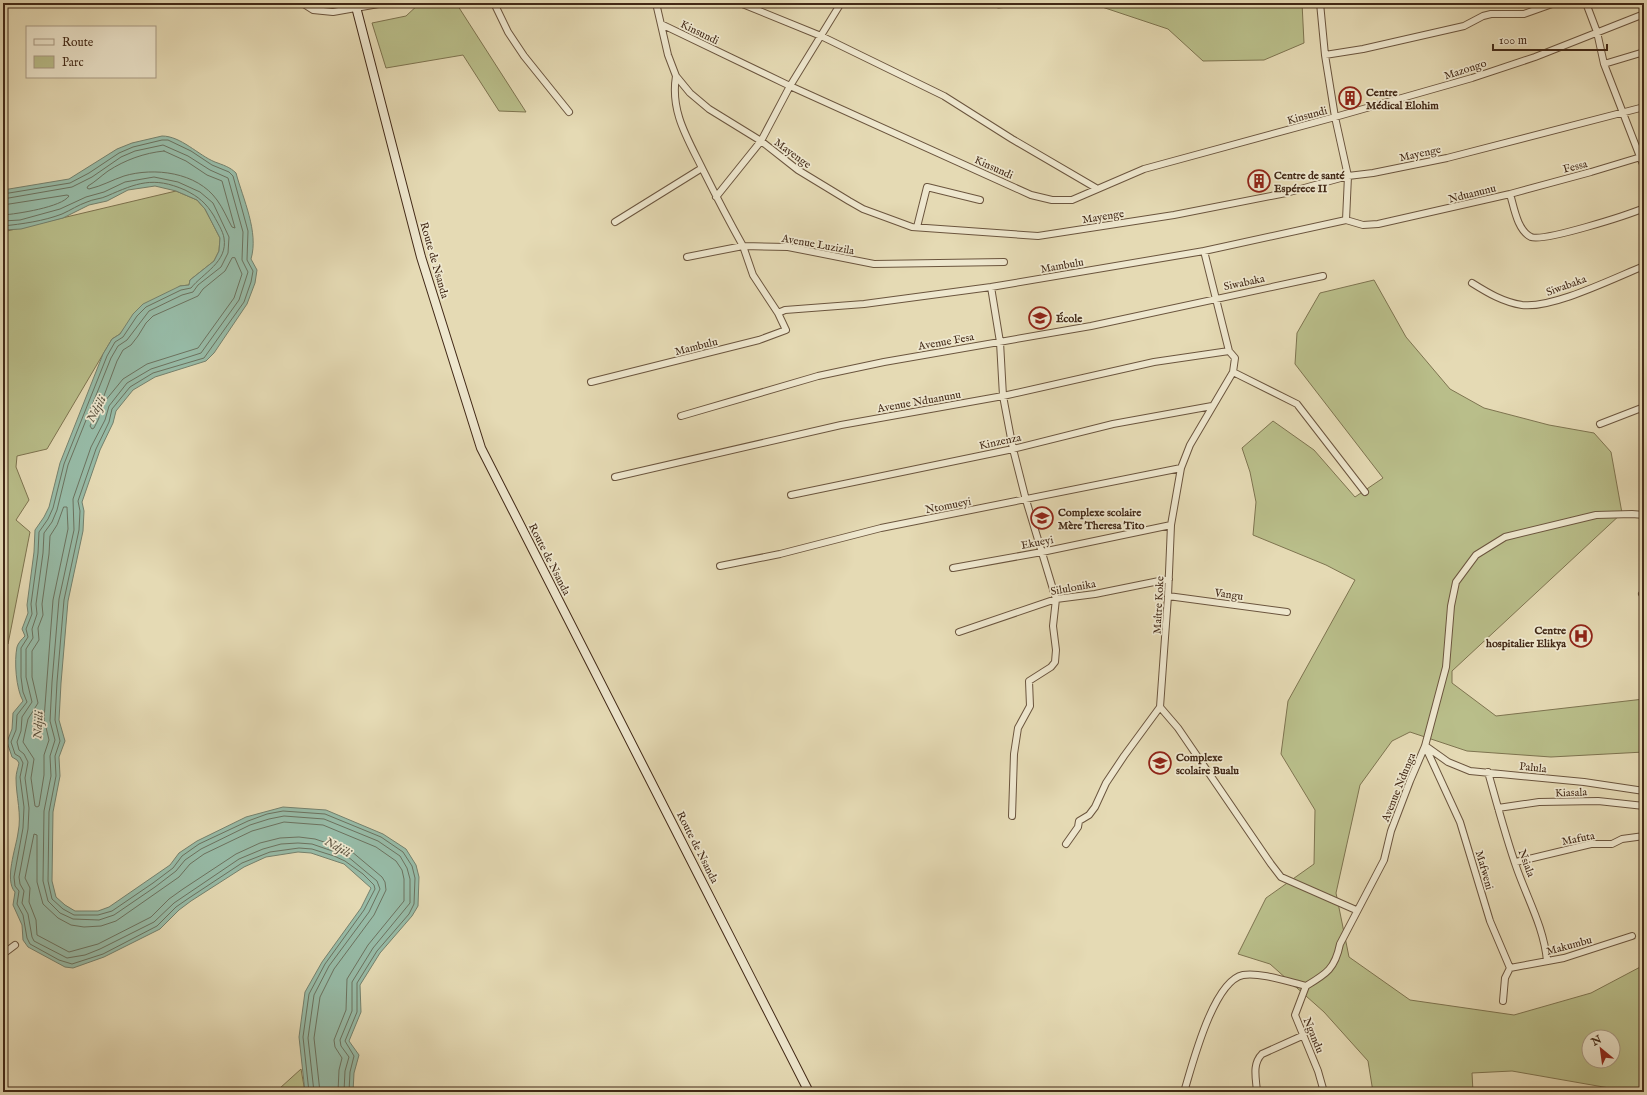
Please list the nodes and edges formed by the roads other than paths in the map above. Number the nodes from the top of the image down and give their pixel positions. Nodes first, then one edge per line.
1 (302, 3) edge
2 (384, 3) edge
3 (494, 3) edge
4 (656, 3) edge
5 (740, 3) edge
6 (841, 3) edge
7 (1554, 3) edge
8 (1586, 3) edge
9 (1322, 4) edge
10 (356, 5) edge
11 (1644, 14) edge
12 (661, 24) junction
13 (1597, 32) junction
14 (821, 36) junction
15 (1644, 52) edge
16 (1325, 55) junction
17 (1604, 64) junction
18 (676, 76) junction
19 (790, 86) junction
20 (1644, 107) edge
21 (569, 112) dead end
22 (1624, 113) junction
23 (1335, 117) junction
24 (761, 141) junction
25 (1642, 156) edge
26 (1644, 167) edge
27 (702, 168) junction
28 (1348, 176) junction
29 (1096, 188) junction
30 (1510, 194) junction
31 (716, 197) junction
32 (980, 200) dead end
33 (1643, 210) edge
34 (1346, 220) junction
35 (614, 222) dead end
36 (917, 227) junction
37 (743, 246) junction
38 (1204, 251) junction
39 (687, 257) dead end
40 (1004, 262) dead end
41 (1644, 266) edge
42 (1323, 276) dead end
43 (1472, 283) dead end
44 (990, 287) junction
45 (1217, 298) junction
46 (778, 313) junction
47 (1000, 342) junction
48 (1229, 351) junction
49 (1233, 372) junction
50 (591, 382) dead end
51 (1003, 396) junction
52 (1212, 406) junction
53 (1644, 407) edge
54 (681, 416) dead end
55 (1600, 424) dead end
56 (1013, 449) junction
57 (1181, 468) junction
58 (615, 476) dead end
59 (1365, 492) dead end
60 (791, 495) dead end
61 (1026, 500) junction
62 (1644, 515) edge
63 (1171, 525) junction
64 (1042, 552) junction
65 (720, 566) dead end
66 (953, 568) dead end
67 (1169, 579) junction
68 (1168, 596) junction
69 (1056, 599) junction
70 (1287, 612) dead end
71 (959, 632) dead end
72 (1160, 707) junction
73 (1425, 746) junction
74 (1488, 772) junction
75 (1644, 791) edge
76 (1644, 806) edge
77 (1498, 808) junction
78 (1012, 816) dead end
79 (1644, 836) edge
80 (1066, 844) dead end
81 (1516, 862) junction
82 (1356, 910) junction
83 (1632, 936) dead end
84 (15, 945) dead end
85 (3, 954) edge
86 (1547, 961) junction
87 (1510, 968) junction
88 (1306, 986) junction
89 (1503, 1001) dead end
90 (1302, 1036) junction
91 (809, 1092) edge
92 (1184, 1092) edge
93 (1257, 1092) edge
94 (1324, 1092) edge

1 - 10 street
2 - 10 street
3 - 21 street
4 - 12 street, Mayenge
5 - 14 street
6 - 14 street
7 - 16 street
8 - 13 street
9 - 16 street
10 - 91 street, Route de Nsanda
11 - 13 street, Mazongo
12 - 18 street, Mayenge
12 - 19 street, Kinsundi
13 - 17 street
13 - 23 street, Mazongo
14 - 19 street
14 - 29 street
15 - 17 street
16 - 23 street
17 - 22 street
18 - 24 street, Mayenge
18 - 27 street
19 - 24 street
19 - 29 street, Kinsundi
20 - 22 street, Mayenge
22 - 25 street
22 - 28 street, Mayenge
23 - 28 street
23 - 29 street, Kinsundi
24 - 31 street
24 - 36 street, Mayenge
25 - 26 street
25 - 30 street, Fessa
27 - 31 street
27 - 35 street
28 - 34 street
28 - 36 street, Mayenge
30 - 33 street, Nduanunu
30 - 34 street, Nduanunu
31 - 37 street
32 - 36 street
34 - 38 street, Mambulu
37 - 39 street
37 - 40 street, Avenue Luzizila
37 - 46 street, Mambulu
38 - 44 street, Mambulu
38 - 45 street
41 - 43 street, Siwabaka
42 - 45 street, Siwabaka
44 - 46 street, Mambulu
44 - 47 street
45 - 47 street, Avenue Fesa
45 - 48 street
46 - 50 street, Mambulu
47 - 51 street
47 - 54 street, Avenue Fesa
48 - 49 street
48 - 51 street, Avenue Nduanunu
49 - 52 street, Maître Koke
49 - 59 street
51 - 56 street
51 - 58 street, Avenue Nduanunu
52 - 56 street, Kinzenza
52 - 57 street, Maître Koke
53 - 55 street
56 - 60 street, Kinzenza
56 - 61 street
57 - 61 street, Ntomueyi
57 - 63 street, Maître Koke
61 - 64 street
61 - 65 street, Ntomueyi
62 - 73 street, Avenue Ndunga
63 - 64 street, Ekueyi
63 - 67 street, Maître Koke
64 - 66 street, Ekueyi
64 - 69 street
67 - 68 street, Maître Koke
67 - 69 street, Silulonika
68 - 70 street, Vangu
68 - 72 street, Maître Koke
69 - 71 street, Silulonika
69 - 78 street
72 - 80 street
72 - 82 street
73 - 74 street, Palula
73 - 82 street, Avenue Ndunga
73 - 87 street, Mafweni
74 - 75 street, Palula
74 - 77 street, Nsiala
76 - 77 street, Kiasala
77 - 81 street, Nsiala
79 - 81 street, Mafuta
81 - 86 street, Nsiala
82 - 88 street, Avenue Ndunga
83 - 86 street, Makumbu
84 - 85 street
86 - 87 street, Makumbu
87 - 89 street
88 - 90 street, Ngandu
88 - 92 street
90 - 93 street
90 - 94 street, Ngandu

